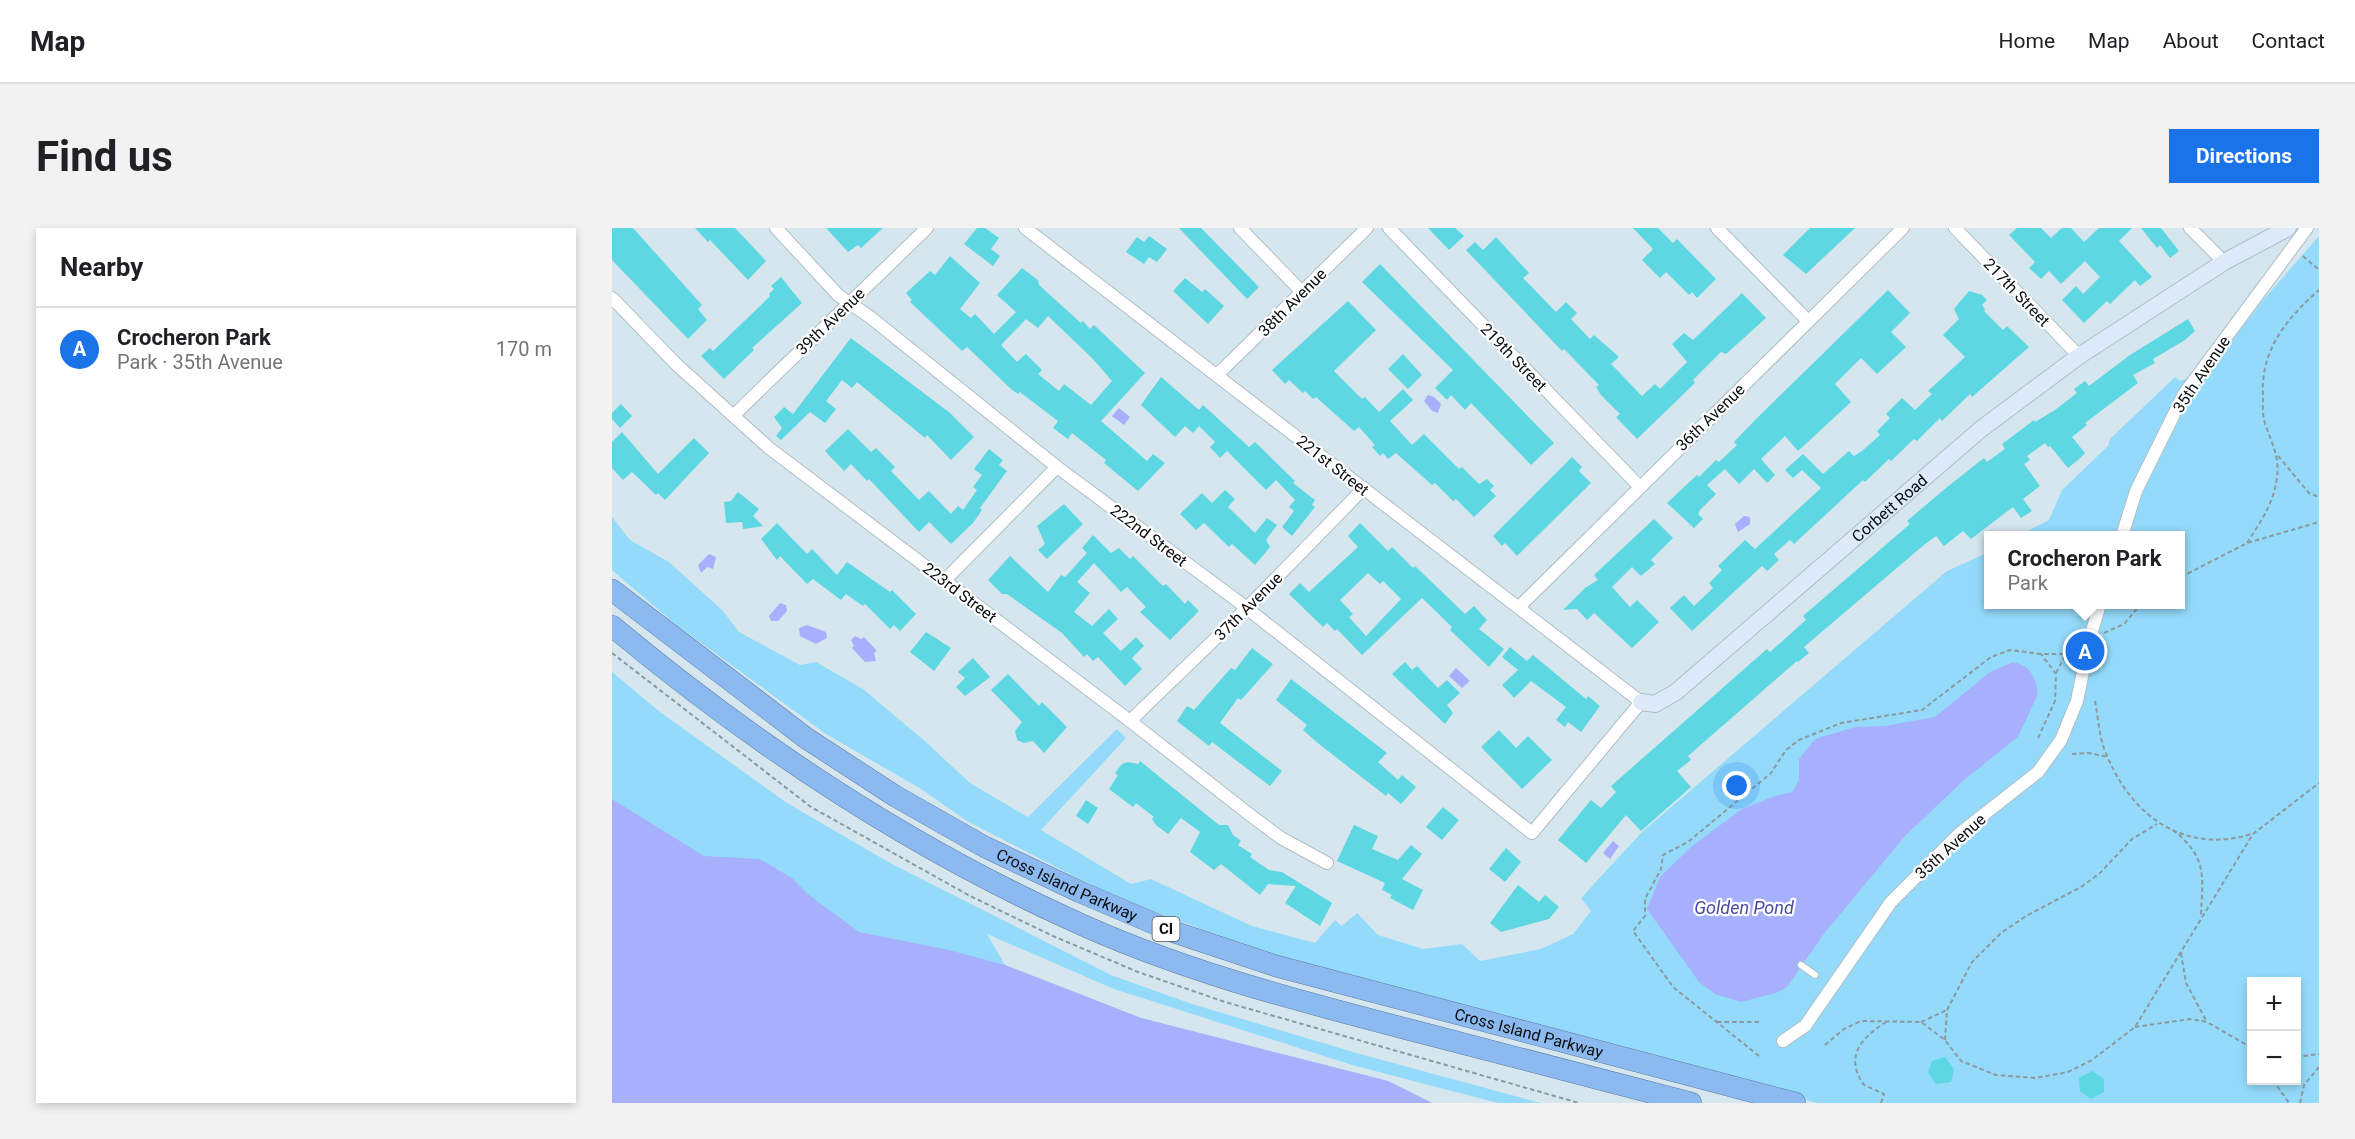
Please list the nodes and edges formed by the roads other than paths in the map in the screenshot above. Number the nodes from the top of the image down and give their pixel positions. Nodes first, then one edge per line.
1 (776, 228) edge
2 (927, 228) edge
3 (1025, 228) edge
4 (1240, 228) edge
5 (1367, 228) edge
6 (1389, 228) edge
7 (1717, 228) edge
8 (1903, 228) edge
9 (1955, 228) edge
10 (2190, 228) edge
11 (2288, 228) edge
12 (2307, 228) edge
13 (2224, 262) junction
14 (1302, 292) junction
15 (612, 298) edge
16 (849, 302) junction
17 (1808, 321) junction
18 (2079, 356) junction
19 (1217, 375) junction
20 (734, 415) junction
21 (1057, 467) junction
22 (1639, 486) junction
23 (1364, 488) junction
24 (2124, 531) edge
25 (945, 580) junction
26 (612, 590) edge
27 (1519, 607) junction
28 (1247, 608) junction
29 (2098, 609) edge
30 (612, 626) edge
31 (1641, 702) junction
32 (1130, 721) junction
33 (1327, 863) dead end
34 (1801, 965) dead end
35 (1815, 975) dead end
36 (1783, 1041) dead end
37 (1691, 1103) edge
38 (1795, 1103) edge

1 - 16 street, 222nd Street
2 - 16 street, 39th Avenue
3 - 19 street, 221st Street
4 - 14 street
5 - 14 street, 38th Avenue
6 - 22 street, 219th Street
7 - 17 street
8 - 17 street, 36th Avenue
9 - 18 street, 217th Street
10 - 13 street
11 - 13 street, Corbett Road
12 - 24 street, 35th Avenue
13 - 18 street, Corbett Road
14 - 19 street, 38th Avenue
15 - 20 street, 223rd Street
16 - 20 street, 39th Avenue
16 - 21 street, 222nd Street
17 - 22 street, 36th Avenue
18 - 31 street, Corbett Road
19 - 23 street, 221st Street
20 - 25 street, 223rd Street
21 - 25 street
21 - 28 street, 222nd Street
22 - 27 street, 36th Avenue
23 - 27 street, 221st Street
23 - 28 street, 37th Avenue
25 - 32 street, 223rd Street
26 - 38 highway, Cross Island Parkway / CI
27 - 31 street, 221st Street
28 - 31 street, 222nd Street
28 - 32 street, 37th Avenue
29 - 36 street, 35th Avenue
30 - 37 highway, Cross Island Parkway / CI
32 - 33 street, 223rd Street
34 - 35 lane

